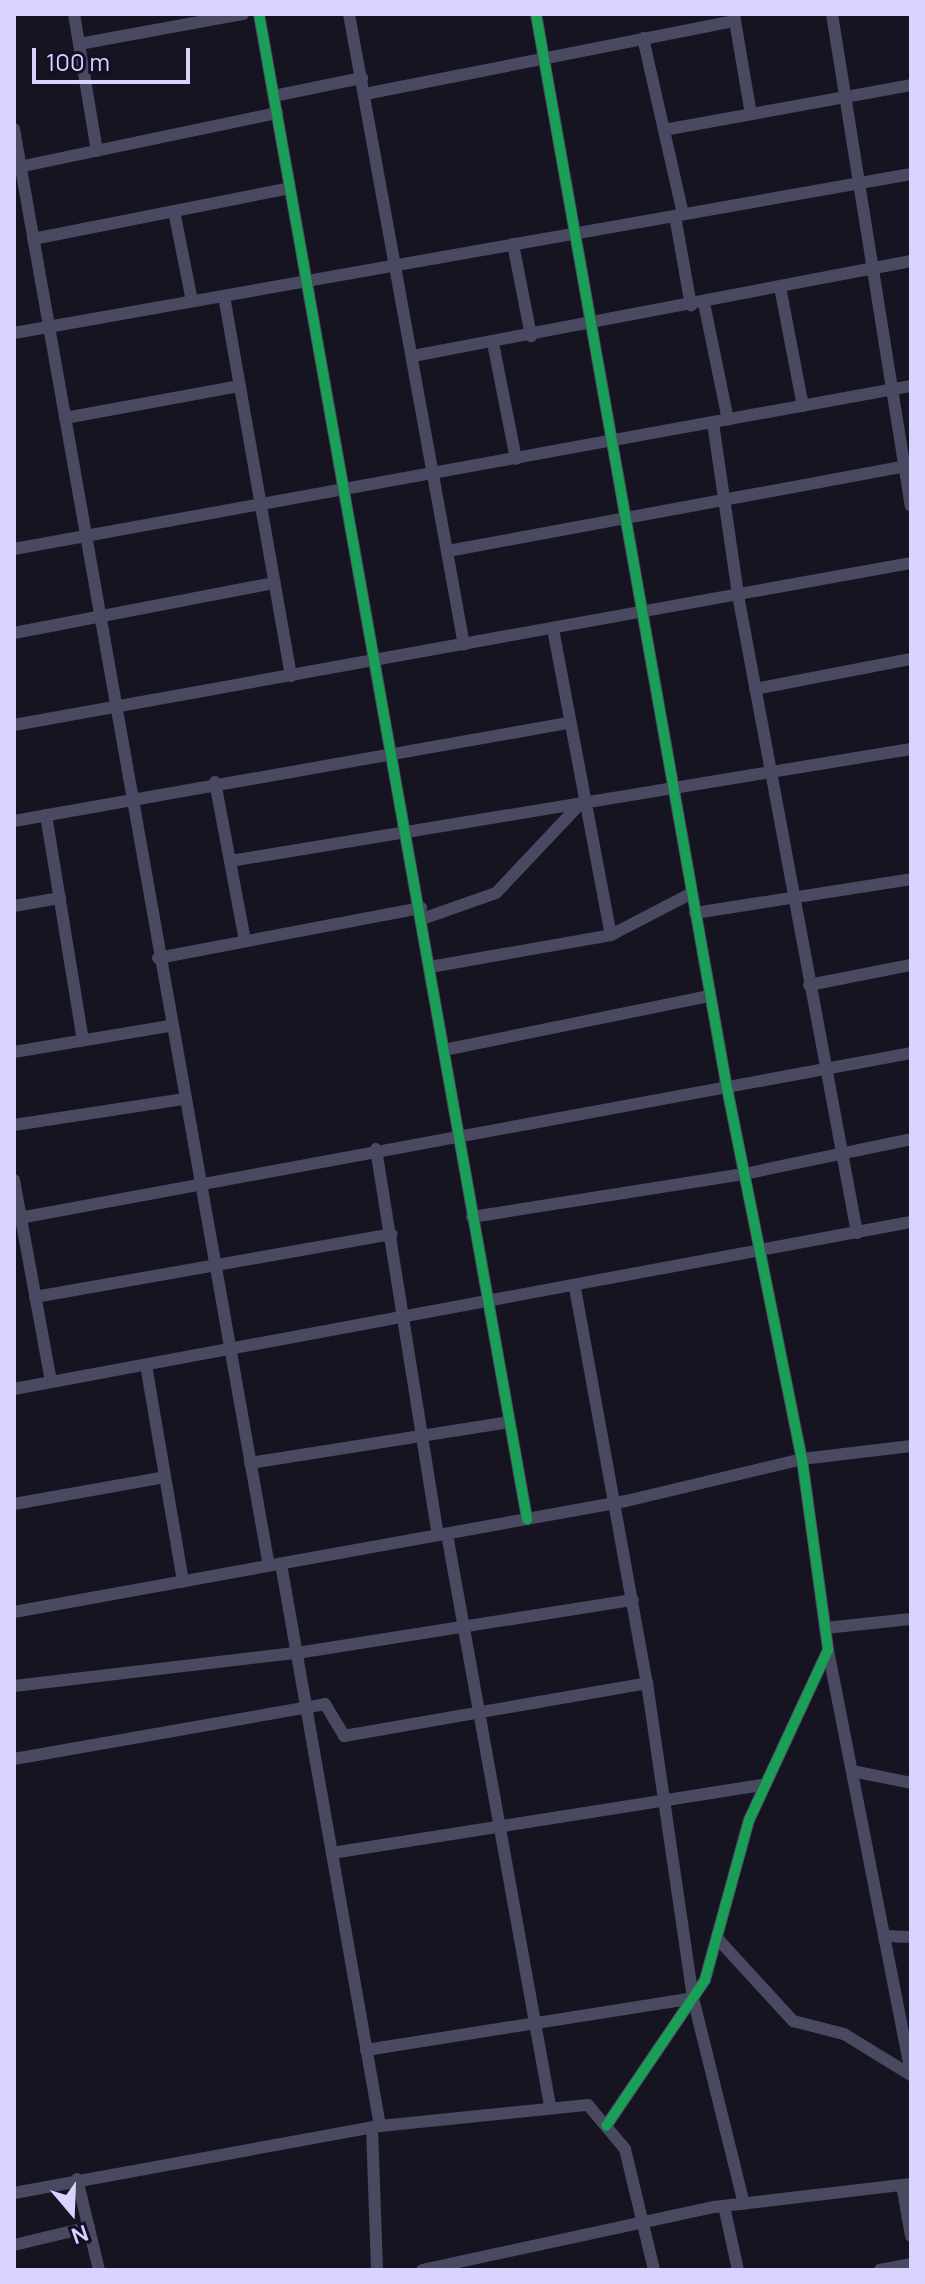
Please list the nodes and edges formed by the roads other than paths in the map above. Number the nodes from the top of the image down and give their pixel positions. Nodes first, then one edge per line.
1 (74, 14) edge
2 (243, 14) edge
3 (259, 14) edge
4 (349, 14) edge
5 (536, 14) edge
6 (832, 14) edge
7 (734, 17) edge
8 (173, 20) edge
9 (643, 38) junction
10 (79, 44) junction
11 (544, 56) junction
12 (362, 78) junction
13 (911, 85) edge
14 (365, 94) junction
15 (274, 96) junction
16 (845, 97) junction
17 (277, 113) junction
18 (751, 114) junction
19 (14, 129) edge
20 (664, 130) junction
21 (97, 151) junction
22 (17, 167) edge
23 (911, 174) edge
24 (859, 184) junction
25 (290, 188) junction
26 (174, 211) junction
27 (679, 215) junction
28 (575, 233) junction
29 (33, 239) junction
30 (513, 244) junction
31 (911, 261) edge
32 (397, 265) junction
33 (873, 268) junction
34 (306, 281) junction
35 (780, 287) junction
36 (224, 296) junction
37 (192, 301) junction
38 (698, 304) junction
39 (592, 326) junction
40 (49, 327) junction
41 (14, 333) edge
42 (531, 336) junction
43 (493, 343) junction
44 (413, 356) junction
45 (240, 386) junction
46 (911, 386) edge
47 (892, 389) junction
48 (803, 406) junction
49 (65, 418) junction
50 (728, 420) junction
51 (713, 423) junction
52 (612, 441) junction
53 (516, 459) junction
54 (908, 466) edge
55 (434, 474) junction
56 (343, 490) junction
57 (725, 501) junction
58 (261, 505) junction
59 (911, 506) edge
60 (626, 520) junction
61 (85, 536) junction
62 (14, 549) edge
63 (448, 551) junction
64 (911, 563) edge
65 (274, 583) junction
66 (738, 595) junction
67 (642, 613) junction
68 (99, 616) junction
69 (553, 629) junction
70 (14, 633) edge
71 (464, 645) junction
72 (911, 659) edge
73 (373, 661) junction
74 (291, 676) junction
75 (755, 689) junction
76 (115, 707) junction
77 (568, 723) junction
78 (14, 725) edge
79 (911, 749) edge
80 (395, 752) junction
81 (770, 770) junction
82 (215, 782) junction
83 (672, 784) junction
84 (131, 798) junction
85 (584, 800) junction
86 (46, 815) junction
87 (14, 821) edge
88 (408, 828) junction
89 (230, 861) junction
90 (911, 879) edge
91 (692, 893) junction
92 (60, 898) junction
93 (793, 898) junction
94 (14, 906) edge
95 (422, 913) junction
96 (695, 913) junction
97 (611, 935) junction
98 (245, 941) junction
99 (158, 958) junction
100 (911, 965) edge
101 (430, 967) junction
102 (809, 985) junction
103 (710, 996) junction
104 (170, 1026) junction
105 (83, 1040) junction
106 (444, 1050) junction
107 (14, 1052) edge
108 (911, 1053) edge
109 (825, 1070) junction
110 (727, 1088) junction
111 (183, 1099) junction
112 (14, 1125) edge
113 (457, 1135) junction
114 (911, 1139) edge
115 (376, 1149) junction
116 (842, 1153) junction
117 (744, 1174) junction
118 (14, 1180) edge
119 (197, 1183) junction
120 (472, 1217) junction
121 (17, 1218) edge
122 (911, 1222) edge
123 (857, 1233) junction
124 (391, 1234) junction
125 (760, 1253) junction
126 (213, 1265) junction
127 (575, 1288) junction
128 (35, 1297) junction
129 (488, 1304) junction
130 (406, 1319) junction
131 (229, 1350) junction
132 (146, 1365) junction
133 (51, 1382) junction
134 (14, 1389) edge
135 (510, 1422) junction
136 (423, 1436) junction
137 (911, 1446) edge
138 (802, 1459) junction
139 (250, 1463) junction
140 (165, 1477) junction
141 (616, 1503) junction
142 (14, 1504) edge
143 (527, 1519) junction
144 (442, 1534) junction
145 (275, 1565) junction
146 (183, 1582) junction
147 (633, 1600) junction
148 (14, 1612) edge
149 (911, 1619) edge
150 (462, 1627) junction
151 (825, 1628) junction
152 (828, 1650) junction
153 (297, 1653) junction
154 (647, 1683) junction
155 (14, 1686) edge
156 (306, 1708) junction
157 (476, 1713) junction
158 (14, 1759) edge
159 (852, 1771) junction
160 (911, 1783) edge
161 (766, 1784) junction
162 (664, 1800) junction
163 (497, 1826) junction
164 (332, 1853) junction
165 (884, 1936) junction
166 (911, 1937) edge
167 (717, 1938) junction
168 (693, 1998) junction
169 (534, 2023) junction
170 (366, 2050) junction
171 (911, 2074) edge
172 (550, 2106) junction
173 (606, 2126) junction
174 (376, 2127) junction
175 (77, 2179) junction
176 (906, 2185) edge
177 (14, 2193) edge
178 (744, 2204) junction
179 (724, 2206) junction
180 (645, 2222) junction
181 (89, 2227) junction
182 (911, 2236) edge
183 (14, 2245) edge
184 (486, 2263) edge
185 (911, 2264) edge
186 (99, 2270) edge
187 (377, 2270) edge
188 (422, 2270) edge
189 (654, 2270) edge
190 (738, 2270) edge
191 (880, 2270) edge

1 - 10 street
2 - 8 street
3 - 15 street
4 - 12 street
5 - 11 street
6 - 16 street
7 - 9 street
7 - 18 street
8 - 10 street
9 - 11 street
9 - 20 street
10 - 21 street
11 - 14 street
11 - 28 street
12 - 14 street
12 - 15 street
13 - 16 street
14 - 32 street
15 - 17 street
16 - 18 street
16 - 24 street
17 - 21 street
17 - 25 street
18 - 20 street
19 - 22 street
20 - 27 street
21 - 22 street
22 - 29 street
23 - 24 street
24 - 27 street
24 - 33 street
25 - 26 street
25 - 34 street
26 - 29 street
26 - 37 street
27 - 28 street
27 - 38 street
28 - 30 street
28 - 39 street
29 - 40 street
30 - 32 street
30 - 42 street
31 - 33 street
32 - 34 street
32 - 44 street
33 - 35 street
33 - 47 street
34 - 36 street
34 - 56 street
35 - 38 street
35 - 48 street
36 - 37 street
36 - 45 street
37 - 40 street
38 - 39 street
38 - 50 street
39 - 42 street
39 - 52 street
40 - 41 street
40 - 49 street
42 - 43 street
43 - 44 street
43 - 53 street
44 - 55 street
45 - 49 street
45 - 58 street
46 - 47 street
47 - 48 street
47 - 54 street
48 - 50 street
49 - 61 street
50 - 51 street
51 - 52 street
51 - 57 street
52 - 53 street
52 - 60 street
53 - 55 street
54 - 57 street
54 - 59 street
55 - 56 street
55 - 63 street
56 - 58 street
56 - 73 street
57 - 60 street
57 - 66 street
58 - 61 street
58 - 65 street
60 - 63 street
60 - 67 street
61 - 62 street
61 - 68 street
63 - 71 street
64 - 66 street
65 - 68 street
65 - 74 street
66 - 67 street
66 - 75 street
67 - 69 street
67 - 83 street
68 - 70 street
68 - 76 street
69 - 71 street
69 - 77 street
71 - 73 street
72 - 75 street
73 - 74 street
73 - 80 street
74 - 76 street
75 - 81 street
76 - 78 street
76 - 84 street
77 - 80 street
77 - 85 street
79 - 81 street
80 - 82 street
80 - 88 street
81 - 83 street
81 - 93 street
82 - 84 street
82 - 89 street
83 - 85 street
83 - 91 street
84 - 86 street
84 - 99 street
85 - 88 street
85 - 95 street
85 - 97 street
86 - 87 street
86 - 92 street
88 - 89 street
88 - 95 street
89 - 98 street
90 - 93 street
91 - 96 street
91 - 97 street
92 - 94 street
92 - 105 street
93 - 96 street
93 - 102 street
95 - 98 street
95 - 101 street
96 - 103 street
97 - 101 street
98 - 99 street
99 - 104 street
100 - 102 street
101 - 106 street
102 - 109 street
103 - 106 street
103 - 110 street
104 - 105 street
104 - 111 street
105 - 107 street
106 - 113 street
108 - 109 street
109 - 110 street
109 - 116 street
110 - 113 street
110 - 117 street
111 - 112 street
111 - 119 street
113 - 115 street
113 - 120 street
114 - 116 street
115 - 119 street
115 - 124 street
116 - 117 street
116 - 123 street
117 - 120 street
117 - 125 street
118 - 121 street
119 - 121 street
119 - 126 street
120 - 129 street
121 - 128 street
122 - 123 street
123 - 125 street
124 - 126 street
124 - 130 street
125 - 127 street
125 - 138 street
126 - 128 street
126 - 131 street
127 - 129 street
127 - 141 street
128 - 133 street
129 - 130 street
129 - 135 street
130 - 131 street
130 - 136 street
131 - 132 street
131 - 139 street
132 - 133 street
132 - 140 street
133 - 134 street
135 - 136 street
135 - 143 street
136 - 139 street
136 - 144 street
137 - 138 street
138 - 141 street
138 - 151 street
139 - 145 street
140 - 142 street
140 - 146 street
141 - 143 street
141 - 147 street
143 - 144 street
144 - 145 street
144 - 150 street
145 - 146 street
145 - 153 street
146 - 148 street
147 - 150 street
147 - 154 street
149 - 151 street
150 - 153 street
150 - 157 street
151 - 152 street
152 - 159 street
152 - 161 street
153 - 155 street
153 - 156 street
154 - 157 street
154 - 162 street
156 - 157 street
156 - 158 street
156 - 164 street
157 - 163 street
159 - 160 street
159 - 165 street
161 - 162 street
161 - 167 street
162 - 163 street
162 - 168 street
163 - 164 street
163 - 169 street
164 - 170 street
165 - 166 street
165 - 171 street
167 - 168 street
167 - 171 street
168 - 169 street
168 - 173 street
168 - 178 street
169 - 170 street
169 - 172 street
170 - 174 street
172 - 173 street
172 - 174 street
173 - 180 street
174 - 175 street
174 - 187 street
175 - 177 street
175 - 181 street
176 - 178 street
176 - 182 street
178 - 179 street
179 - 180 street
179 - 190 street
180 - 184 street
180 - 189 street
181 - 183 street
181 - 186 street
184 - 188 street
185 - 191 street

